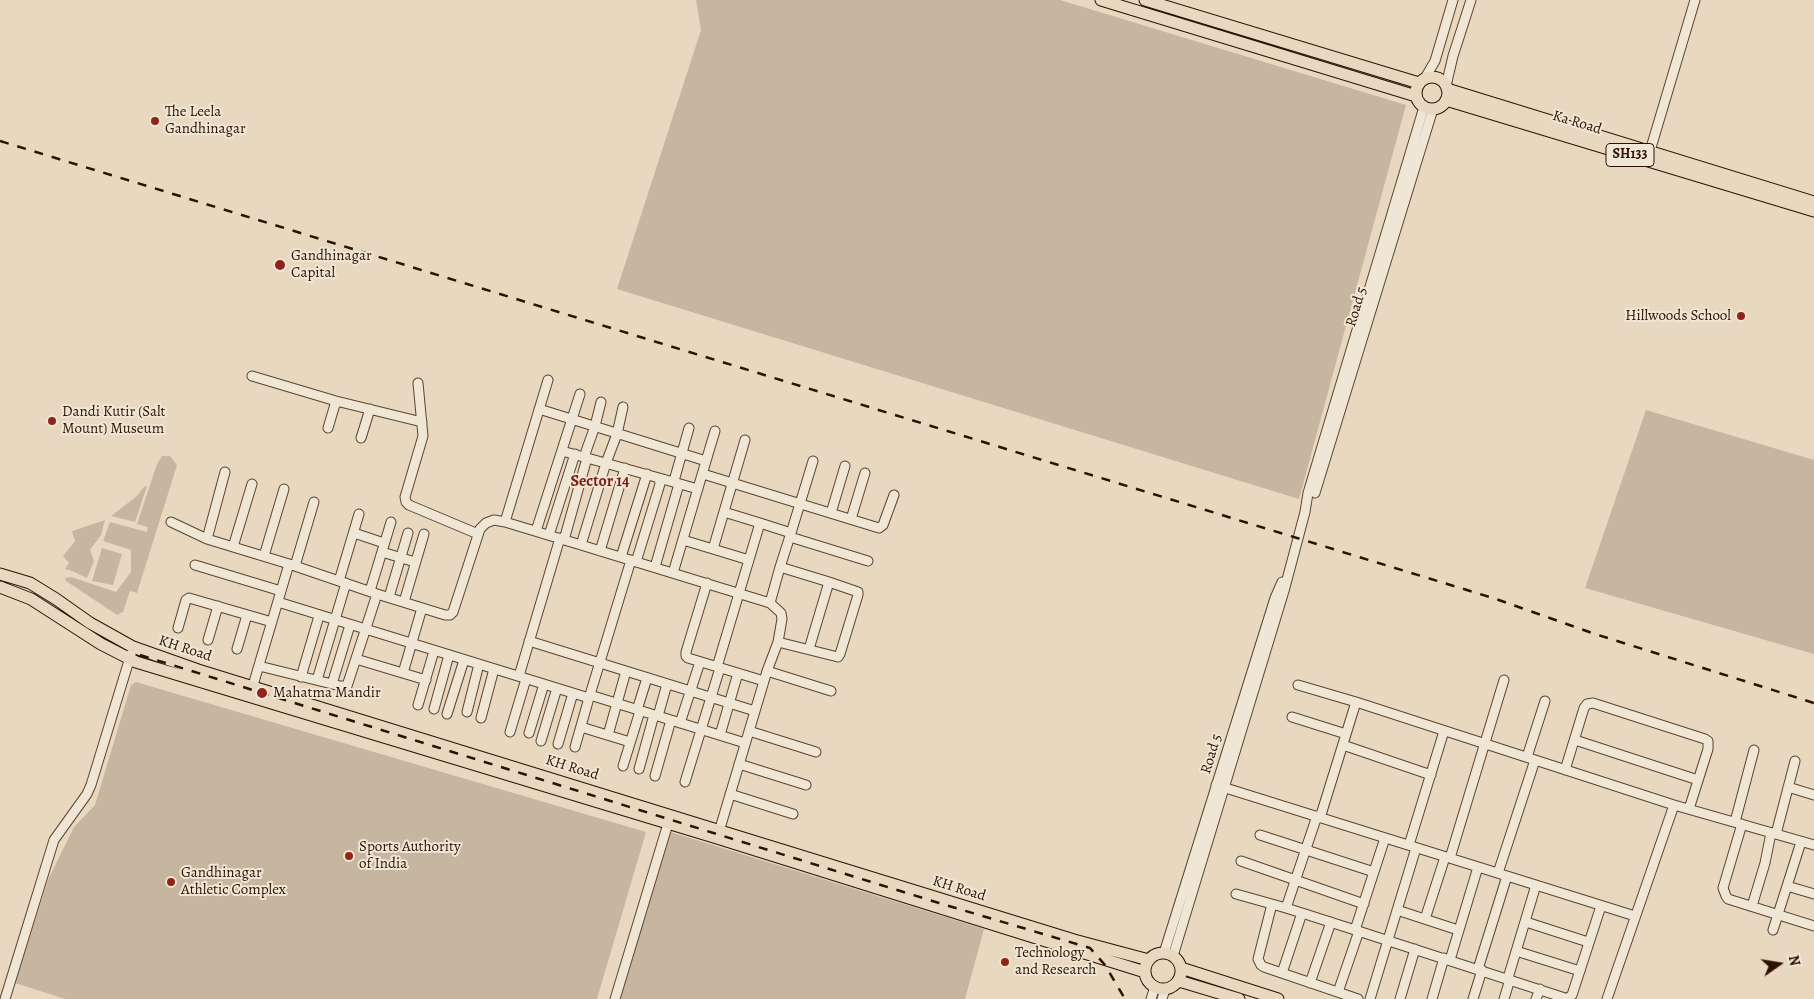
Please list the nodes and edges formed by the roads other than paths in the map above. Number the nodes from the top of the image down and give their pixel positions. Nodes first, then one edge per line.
1 (1101, 0) edge
2 (1452, 0) edge
3 (1471, 0) edge
4 (1695, 0) edge
5 (1150, 2) edge
6 (1152, 15) junction
7 (1422, 81) junction
8 (1447, 92) junction
9 (1416, 96) junction
10 (1429, 108) junction
11 (1650, 151) junction
12 (1814, 202) edge
13 (1814, 211) edge
14 (252, 376) dead end
15 (548, 380) dead end
16 (418, 383) dead end
17 (580, 394) dead end
18 (336, 400) junction
19 (601, 402) dead end
20 (623, 407) dead end
21 (370, 409) junction
22 (539, 410) junction
23 (572, 420) junction
24 (422, 422) junction
25 (595, 426) junction
26 (328, 428) dead end
27 (689, 428) dead end
28 (715, 431) dead end
29 (616, 434) junction
30 (361, 438) dead end
31 (745, 440) dead end
32 (562, 451) junction
33 (575, 454) junction
34 (681, 454) junction
35 (586, 457) junction
36 (706, 461) junction
37 (813, 461) dead end
38 (606, 463) junction
39 (845, 466) dead end
40 (625, 468) junction
41 (225, 472) dead end
42 (865, 473) dead end
43 (647, 474) junction
44 (702, 474) junction
45 (659, 478) junction
46 (676, 483) junction
47 (732, 483) junction
48 (252, 484) dead end
49 (284, 489) dead end
50 (698, 489) junction
51 (894, 495) dead end
52 (314, 502) dead end
53 (800, 504) junction
54 (724, 512) junction
55 (831, 513) junction
56 (359, 514) dead end
57 (851, 519) junction
58 (171, 522) dead end
59 (390, 522) dead end
60 (505, 522) junction
61 (760, 523) junction
62 (536, 531) junction
63 (354, 533) junction
64 (408, 533) dead end
65 (424, 534) dead end
66 (478, 534) junction
67 (549, 535) junction
68 (791, 535) junction
69 (207, 539) junction
70 (562, 539) junction
71 (683, 540) junction
72 (581, 545) junction
73 (233, 547) junction
74 (383, 547) junction
75 (712, 549) junction
76 (600, 550) junction
77 (264, 556) junction
78 (401, 557) junction
79 (621, 557) junction
80 (749, 560) junction
81 (633, 561) junction
82 (868, 561) dead end
83 (415, 562) junction
84 (195, 565) dead end
85 (292, 565) junction
86 (654, 567) junction
87 (780, 568) junction
88 (673, 573) junction
89 (0, 574) edge
90 (343, 582) junction
91 (829, 582) junction
92 (707, 583) junction
93 (0, 587) edge
94 (281, 591) junction
95 (373, 592) junction
96 (739, 593) junction
97 (389, 597) junction
98 (278, 602) junction
99 (404, 602) junction
100 (770, 603) junction
101 (218, 606) junction
102 (422, 608) junction
103 (247, 615) junction
104 (319, 616) junction
105 (335, 621) junction
106 (272, 622) junction
107 (350, 625) junction
108 (178, 628) dead end
109 (365, 629) junction
110 (208, 640) dead end
111 (529, 642) junction
112 (778, 642) junction
113 (411, 644) junction
114 (134, 647) junction
115 (237, 649) dead end
116 (809, 649) junction
117 (434, 650) junction
118 (448, 655) junction
119 (130, 659) junction
120 (356, 659) junction
121 (464, 660) junction
122 (700, 662) junction
123 (600, 663) junction
124 (479, 664) junction
125 (259, 666) junction
126 (718, 667) junction
127 (494, 669) junction
128 (626, 671) junction
129 (767, 671) junction
130 (403, 673) junction
131 (738, 674) junction
132 (302, 676) junction
133 (522, 678) junction
134 (647, 678) junction
135 (317, 680) junction
136 (426, 680) junction
137 (1504, 680) dead end
138 (764, 681) junction
139 (332, 684) junction
140 (544, 684) junction
141 (667, 684) junction
142 (1298, 685) dead end
143 (557, 688) junction
144 (251, 691) junction
145 (690, 691) junction
146 (831, 691) dead end
147 (573, 693) junction
148 (590, 697) junction
149 (711, 698) junction
150 (1545, 701) dead end
151 (1356, 702) junction
152 (730, 703) junction
153 (617, 704) junction
154 (418, 705) dead end
155 (434, 709) dead end
156 (638, 711) junction
157 (755, 711) junction
158 (467, 712) dead end
159 (448, 714) dead end
160 (656, 716) junction
161 (1292, 717) dead end
162 (481, 718) dead end
163 (676, 722) junction
164 (581, 727) junction
165 (701, 729) junction
166 (749, 731) junction
167 (1444, 731) junction
168 (510, 732) dead end
169 (529, 734) dead end
170 (1346, 734) junction
171 (608, 735) junction
172 (720, 735) junction
173 (1574, 740) junction
174 (541, 741) dead end
175 (630, 742) junction
176 (745, 743) junction
177 (558, 744) dead end
178 (1485, 744) junction
179 (1343, 746) junction
180 (575, 747) dead end
181 (1754, 750) dead end
182 (816, 752) dead end
183 (1531, 759) junction
184 (1795, 761) dead end
185 (739, 764) junction
186 (623, 766) dead end
187 (639, 770) dead end
188 (1565, 770) junction
189 (1431, 775) junction
190 (655, 776) dead end
191 (1698, 780) junction
192 (685, 782) dead end
193 (806, 784) dead end
194 (1220, 786) junction
195 (1788, 787) junction
196 (730, 794) junction
197 (1814, 796) edge
198 (1674, 805) junction
199 (1689, 809) junction
200 (793, 814) dead end
201 (1319, 817) junction
202 (669, 819) junction
203 (1738, 823) junction
204 (718, 834) junction
205 (1774, 834) junction
206 (1260, 835) dead end
207 (1385, 838) junction
208 (1801, 842) junction
209 (1814, 845) edge
210 (1413, 846) junction
211 (1306, 850) junction
212 (1447, 857) junction
213 (1241, 861) dead end
214 (1478, 867) junction
215 (1374, 872) junction
216 (1503, 875) junction
217 (1296, 880) junction
218 (1536, 885) junction
219 (1787, 886) junction
220 (1236, 894) dead end
221 (1814, 894) edge
222 (1272, 904) junction
223 (1364, 904) junction
224 (1601, 906) junction
225 (1752, 906) junction
226 (1286, 908) junction
227 (1397, 910) junction
228 (1302, 913) junction
229 (1778, 914) junction
230 (1635, 916) junction
231 (1425, 919) junction
232 (1331, 922) junction
233 (1526, 922) junction
234 (1814, 926) edge
235 (1357, 930) junction
236 (1458, 930) junction
237 (1773, 930) dead end
238 (1388, 940) junction
239 (1588, 942) junction
240 (1415, 949) junction
241 (1516, 951) junction
242 (1168, 955) junction
243 (1447, 959) junction
244 (1149, 960) junction
245 (1181, 968) junction
246 (1480, 970) junction
247 (1580, 971) junction
248 (1145, 972) junction
249 (1282, 973) junction
250 (1509, 979) junction
251 (1178, 981) junction
252 (1310, 983) junction
253 (1540, 989) junction
254 (1160, 992) edge
255 (1338, 992) junction
256 (1568, 998) edge
257 (5, 999) edge
258 (615, 999) edge
259 (1151, 999) edge
260 (1239, 999) edge
261 (1278, 999) edge
262 (1358, 999) edge
263 (1370, 999) edge
264 (1400, 999) edge
265 (1432, 999) edge
266 (1473, 999) edge
267 (1504, 999) edge
268 (1536, 999) edge
269 (1607, 999) edge

1 - 6 main road
2 - 7 street
3 - 8 street
4 - 11 street
5 - 6 main road
5 - 7 main road, SH133
6 - 9 main road
7 - 8 main road, SH133
7 - 9 main road
8 - 10 main road
8 - 11 main road, Ka Road / SH133
8 - 13 main road, Ka Road / SH133
9 - 10 main road
10 - 194 street, Road 5
11 - 12 main road, Ka Road / SH133
14 - 18 street
15 - 22 street
16 - 24 street
17 - 23 street
18 - 21 street
18 - 26 street
19 - 25 street
20 - 29 street
21 - 24 street
21 - 30 street
22 - 23 street
22 - 60 street
23 - 25 street
23 - 32 street
24 - 66 street
25 - 29 street
25 - 35 street
27 - 34 street
28 - 36 street
29 - 34 street
29 - 38 street
31 - 47 street
32 - 33 street
32 - 62 street
33 - 35 street
33 - 67 street
34 - 36 street
34 - 46 street
35 - 38 street
35 - 70 street
36 - 44 street
37 - 53 street
38 - 40 street
38 - 72 street
39 - 55 street
40 - 43 street
40 - 76 street
41 - 69 street
42 - 57 street
43 - 45 street
43 - 79 street
44 - 47 street
44 - 50 street
45 - 46 street
45 - 81 street
46 - 50 street
46 - 86 street
47 - 53 street
47 - 54 street
48 - 73 street
49 - 77 street
50 - 71 street
51 - 57 street
52 - 85 street
53 - 55 street
53 - 68 street
54 - 61 street
54 - 75 street
55 - 57 street
56 - 63 street
58 - 69 street
59 - 74 street
60 - 62 street
60 - 66 street
61 - 68 street
61 - 80 street
62 - 67 street
63 - 74 street
63 - 90 street
64 - 78 street
65 - 83 street
66 - 102 street
67 - 70 street
68 - 82 street
68 - 87 street
69 - 73 street
70 - 72 street
70 - 111 street
71 - 75 street
71 - 88 street
72 - 76 street
73 - 77 street
74 - 78 street
74 - 95 street
75 - 80 street
76 - 79 street
77 - 85 street
78 - 83 street
78 - 97 street
79 - 81 street
80 - 96 street
81 - 86 street
81 - 123 street
83 - 99 street
84 - 94 street
85 - 90 street
85 - 94 street
86 - 88 street
87 - 91 street
87 - 100 street
88 - 92 street
89 - 114 main road, KH Road
90 - 95 street
90 - 105 street
91 - 116 street
91 - 116 street
92 - 96 street
92 - 122 street
93 - 119 main road, KH Road
94 - 98 street
95 - 97 street
95 - 109 street
96 - 100 street
96 - 126 street
97 - 99 street
98 - 104 street
98 - 106 street
99 - 102 street
100 - 112 street
101 - 103 street
101 - 108 street
101 - 110 street
102 - 113 street
103 - 106 street
103 - 115 street
104 - 105 street
104 - 132 street
105 - 107 street
105 - 135 street
106 - 125 street
107 - 109 street
107 - 139 street
109 - 113 street
109 - 120 street
111 - 123 street
111 - 133 street
112 - 116 street
112 - 129 street
113 - 117 street
113 - 130 street
114 - 119 street
114 - 144 main road, KH Road
117 - 118 street
117 - 136 street
118 - 121 street
118 - 155 street
119 - 144 main road, KH Road
119 - 257 street
120 - 130 street
120 - 139 street
121 - 124 street
121 - 159 street
122 - 126 street
122 - 145 street
123 - 128 street
123 - 148 street
124 - 127 street
124 - 158 street
125 - 132 street
125 - 144 street
126 - 131 street
126 - 149 street
127 - 133 street
127 - 162 street
128 - 134 street
128 - 153 street
129 - 138 street
129 - 146 street
130 - 136 street
131 - 138 street
131 - 152 street
132 - 135 street
133 - 140 street
133 - 168 street
134 - 141 street
134 - 156 street
135 - 139 street
136 - 154 street
137 - 178 street
138 - 157 street
140 - 143 street
140 - 169 street
141 - 145 street
141 - 160 street
142 - 151 street
143 - 147 street
143 - 174 street
144 - 202 main road, KH Road
145 - 149 street
145 - 163 street
147 - 148 street
147 - 177 street
148 - 153 street
148 - 164 street
149 - 152 street
149 - 165 street
150 - 183 street
151 - 167 street
151 - 170 street
152 - 157 street
152 - 172 street
153 - 156 street
153 - 171 street
156 - 160 street
156 - 175 street
157 - 166 street
160 - 163 street
160 - 187 street
161 - 170 street
163 - 165 street
163 - 190 street
164 - 171 street
164 - 180 street
165 - 172 street
165 - 192 street
166 - 176 street
166 - 182 street
167 - 178 street
167 - 189 street
170 - 179 street
171 - 175 street
172 - 176 street
173 - 188 street
173 - 191 street
173 - 191 street
175 - 186 street
176 - 185 street
178 - 183 street
178 - 212 street
179 - 189 street
179 - 201 street
181 - 203 street
183 - 188 street
183 - 216 street
184 - 195 street
185 - 193 street
185 - 196 street
188 - 198 street
189 - 210 street
191 - 199 street
194 - 201 street
194 - 242 street, Road 5
195 - 197 street
195 - 205 street
196 - 200 street
196 - 204 street
198 - 199 street
198 - 230 street
199 - 203 street
201 - 207 street
201 - 211 street
202 - 204 main road, KH Road
202 - 258 street
203 - 205 street
203 - 225 street
204 - 244 main road, KH Road
204 - 248 main road, KH Road
205 - 208 street
205 - 225 street
206 - 211 street
207 - 210 street
207 - 215 street
208 - 209 street
208 - 219 street
210 - 212 street
210 - 227 street
211 - 215 street
211 - 217 street
212 - 214 street
212 - 231 street
213 - 217 street
214 - 216 street
214 - 236 street
215 - 223 street
216 - 218 street
216 - 246 street
217 - 223 street
217 - 226 street
218 - 224 street
218 - 233 street
219 - 221 street
219 - 229 street
220 - 222 street
222 - 226 street
222 - 249 street
223 - 235 street
224 - 230 street
224 - 239 street
225 - 229 street
226 - 228 street
227 - 231 street
227 - 238 street
228 - 232 street
228 - 249 street
229 - 234 street
229 - 237 street
230 - 269 street
231 - 236 street
232 - 235 street
232 - 252 street
233 - 239 street
233 - 241 street
235 - 238 street
235 - 255 street
236 - 243 street
238 - 240 street
238 - 263 street
239 - 247 street
240 - 243 street
240 - 264 street
241 - 247 street
241 - 250 street
242 - 244 main road
242 - 245 main road
243 - 246 street
243 - 265 street
244 - 248 main road
245 - 251 main road
245 - 261 main road
246 - 250 street
246 - 266 street
247 - 256 street
248 - 254 main road
249 - 252 street
250 - 253 street
250 - 267 street
251 - 254 main road
251 - 260 main road
252 - 255 street
253 - 256 street
253 - 268 street
254 - 259 street
255 - 262 street

